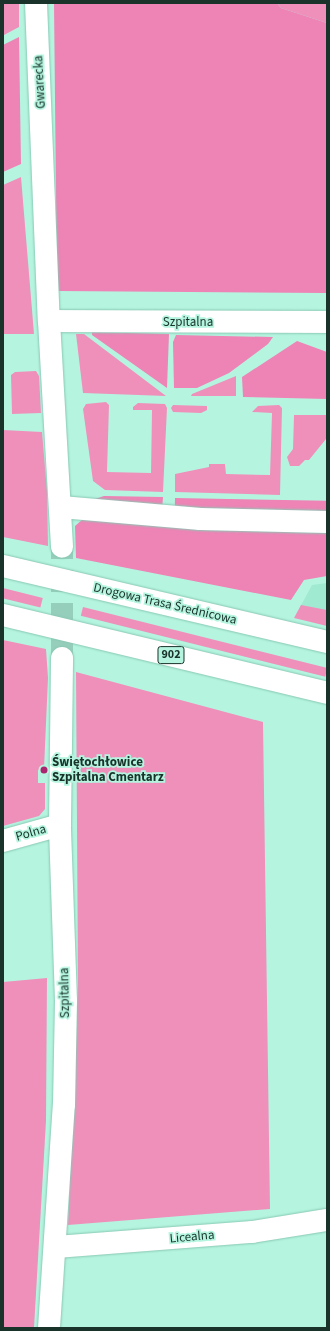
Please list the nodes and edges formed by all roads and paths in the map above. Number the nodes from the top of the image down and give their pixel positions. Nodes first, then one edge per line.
1 (36, 3) edge
2 (49, 321) junction
3 (327, 322) edge
4 (61, 507) junction
5 (327, 522) edge
6 (62, 547) tunnel mouth
7 (3, 566) edge
8 (3, 615) edge
9 (326, 641) edge
10 (62, 658) tunnel mouth
11 (327, 693) edge
12 (60, 825) junction
13 (3, 841) edge
14 (326, 1226) edge
15 (56, 1247) junction
16 (49, 1328) edge

1 - 2 street, Gwarecka
2 - 3 street, Szpitalna
2 - 4 street
4 - 5 street
4 - 6 street
7 - 9 street, Drogowa Trasa Średnicowa
8 - 11 street, 902
10 - 12 street, Szpitalna
12 - 13 street, Polna
12 - 15 street, Szpitalna
14 - 15 street, Licealna
15 - 16 street, Szpitalna

